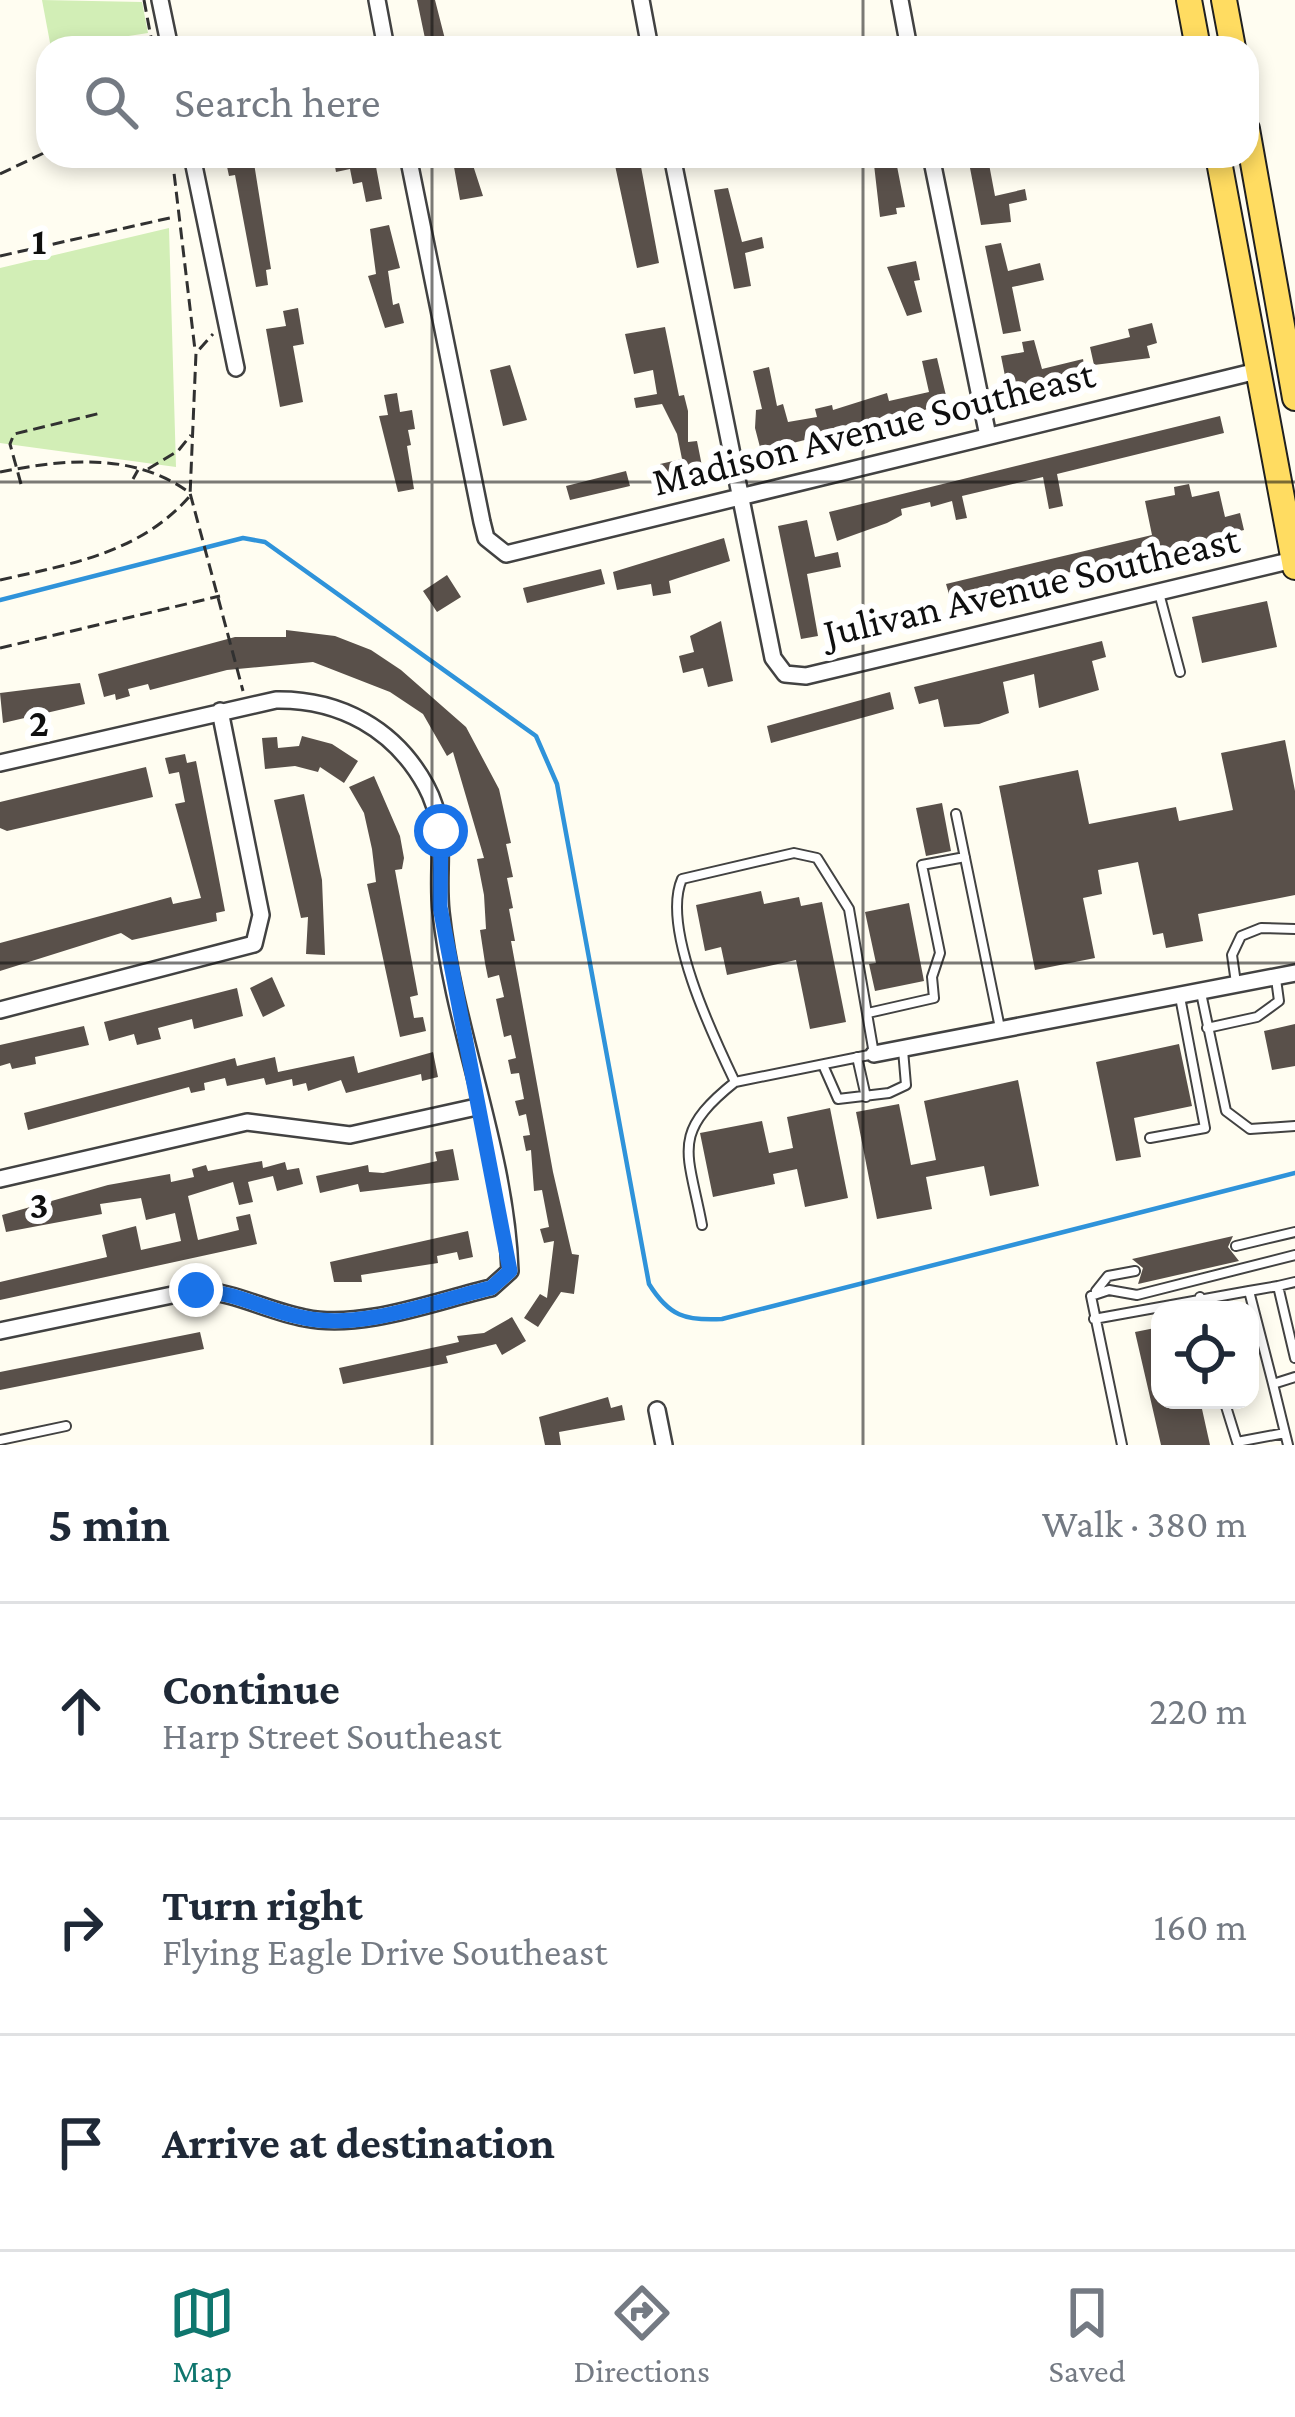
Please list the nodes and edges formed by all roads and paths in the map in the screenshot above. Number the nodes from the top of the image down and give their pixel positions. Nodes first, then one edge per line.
1 (144, 0) edge
2 (160, 0) edge
3 (376, 0) edge
4 (640, 0) edge
5 (900, 0) edge
6 (1189, 0) edge
7 (1224, 0) edge
8 (151, 36) edge
9 (168, 36) edge
10 (384, 36) edge
11 (648, 36) edge
12 (908, 36) edge
13 (1196, 36) edge
14 (1231, 36) edge
15 (36, 157) edge
16 (173, 168) edge
17 (194, 168) edge
18 (410, 168) edge
19 (674, 168) edge
20 (934, 168) edge
21 (1219, 168) edge
22 (1255, 168) edge
23 (0, 174) edge
24 (175, 217) junction
25 (0, 256) edge
26 (226, 322) junction
27 (1250, 332) junction
28 (196, 353) junction
29 (1292, 365) edge
30 (236, 368) dead end
31 (1257, 371) junction
32 (1295, 398) edge
33 (101, 413) dead end
34 (192, 433) junction
35 (988, 436) junction
36 (15, 469) junction
37 (139, 469) junction
38 (147, 470) junction
39 (0, 472) edge
40 (133, 479) dead end
41 (21, 484) dead end
42 (190, 493) junction
43 (740, 497) junction
44 (1295, 562) edge
45 (0, 580) edge
46 (1159, 592) junction
47 (220, 596) junction
48 (0, 648) edge
49 (1180, 672) dead end
50 (247, 705) junction
51 (220, 711) junction
52 (0, 764) edge
53 (956, 814) dead end
54 (965, 857) junction
55 (1295, 929) edge
56 (1295, 974) edge
57 (1276, 977) junction
58 (1237, 985) junction
59 (1201, 992) junction
60 (1180, 996) junction
61 (0, 1010) edge
62 (868, 1012) junction
63 (1000, 1028) junction
64 (1207, 1028) junction
65 (903, 1048) junction
66 (866, 1055) junction
67 (823, 1065) junction
68 (735, 1082) junction
69 (866, 1097) junction
70 (481, 1106) junction
71 (1295, 1126) edge
72 (1150, 1138) dead end
73 (0, 1179) edge
74 (702, 1225) dead end
75 (1295, 1232) edge
76 (1236, 1246) dead end
77 (1295, 1256) edge
78 (1135, 1270) dead end
79 (1295, 1282) edge
80 (1278, 1286) junction
81 (1250, 1291) junction
82 (1091, 1296) junction
83 (1200, 1297) junction
84 (1201, 1301) edge
85 (1290, 1317) edge
86 (1094, 1319) junction
87 (0, 1331) edge
88 (1295, 1358) edge
89 (1295, 1377) edge
90 (1273, 1384) junction
91 (1227, 1409) edge
92 (657, 1410) dead end
93 (66, 1426) dead end
94 (1285, 1433) junction
95 (0, 1440) edge
96 (664, 1445) edge
97 (1122, 1445) edge
98 (1288, 1445) edge

1 - 8 path
2 - 9 street
3 - 10 street
4 - 11 street
5 - 12 street
6 - 13 main road
7 - 14 main road
15 - 23 path
16 - 24 path
17 - 26 street
18 - 43 street, Madison Avenue Southeast
19 - 43 street
20 - 35 street
21 - 27 main road
22 - 29 main road
24 - 25 path
24 - 28 path
26 - 28 path
26 - 30 street
27 - 29 main road
27 - 31 main road
28 - 34 path
29 - 32 main road
31 - 35 street, Madison Avenue Southeast
31 - 44 main road
33 - 36 path
34 - 38 path
34 - 42 path
35 - 43 street, Madison Avenue Southeast
36 - 37 path
36 - 39 path
36 - 41 path
37 - 38 path
37 - 40 path
38 - 42 path
42 - 45 path
42 - 47 path
43 - 46 street, Julivan Avenue Southeast
44 - 46 street, Julivan Avenue Southeast
46 - 49 lane
47 - 48 path
47 - 50 path
50 - 51 street
50 - 70 street
51 - 52 street
51 - 61 street
53 - 54 lane
54 - 62 lane
54 - 63 lane
55 - 58 lane
56 - 57 street
57 - 58 street
57 - 64 lane
58 - 59 street
59 - 60 street
59 - 64 lane
60 - 63 street
60 - 72 lane
62 - 66 lane
62 - 68 lane
63 - 65 street
64 - 71 lane
65 - 66 street
65 - 69 lane
66 - 67 lane
66 - 69 lane
67 - 68 lane
67 - 69 lane
68 - 74 lane
70 - 73 street
70 - 87 street
75 - 76 lane
77 - 82 lane
78 - 82 lane
79 - 80 lane
80 - 81 lane
80 - 85 lane
81 - 83 lane
81 - 90 lane
82 - 86 lane
83 - 84 lane
83 - 86 lane
85 - 88 lane
86 - 97 lane
89 - 90 lane
90 - 94 lane
91 - 94 lane
92 - 96 street
93 - 95 lane
94 - 98 lane

